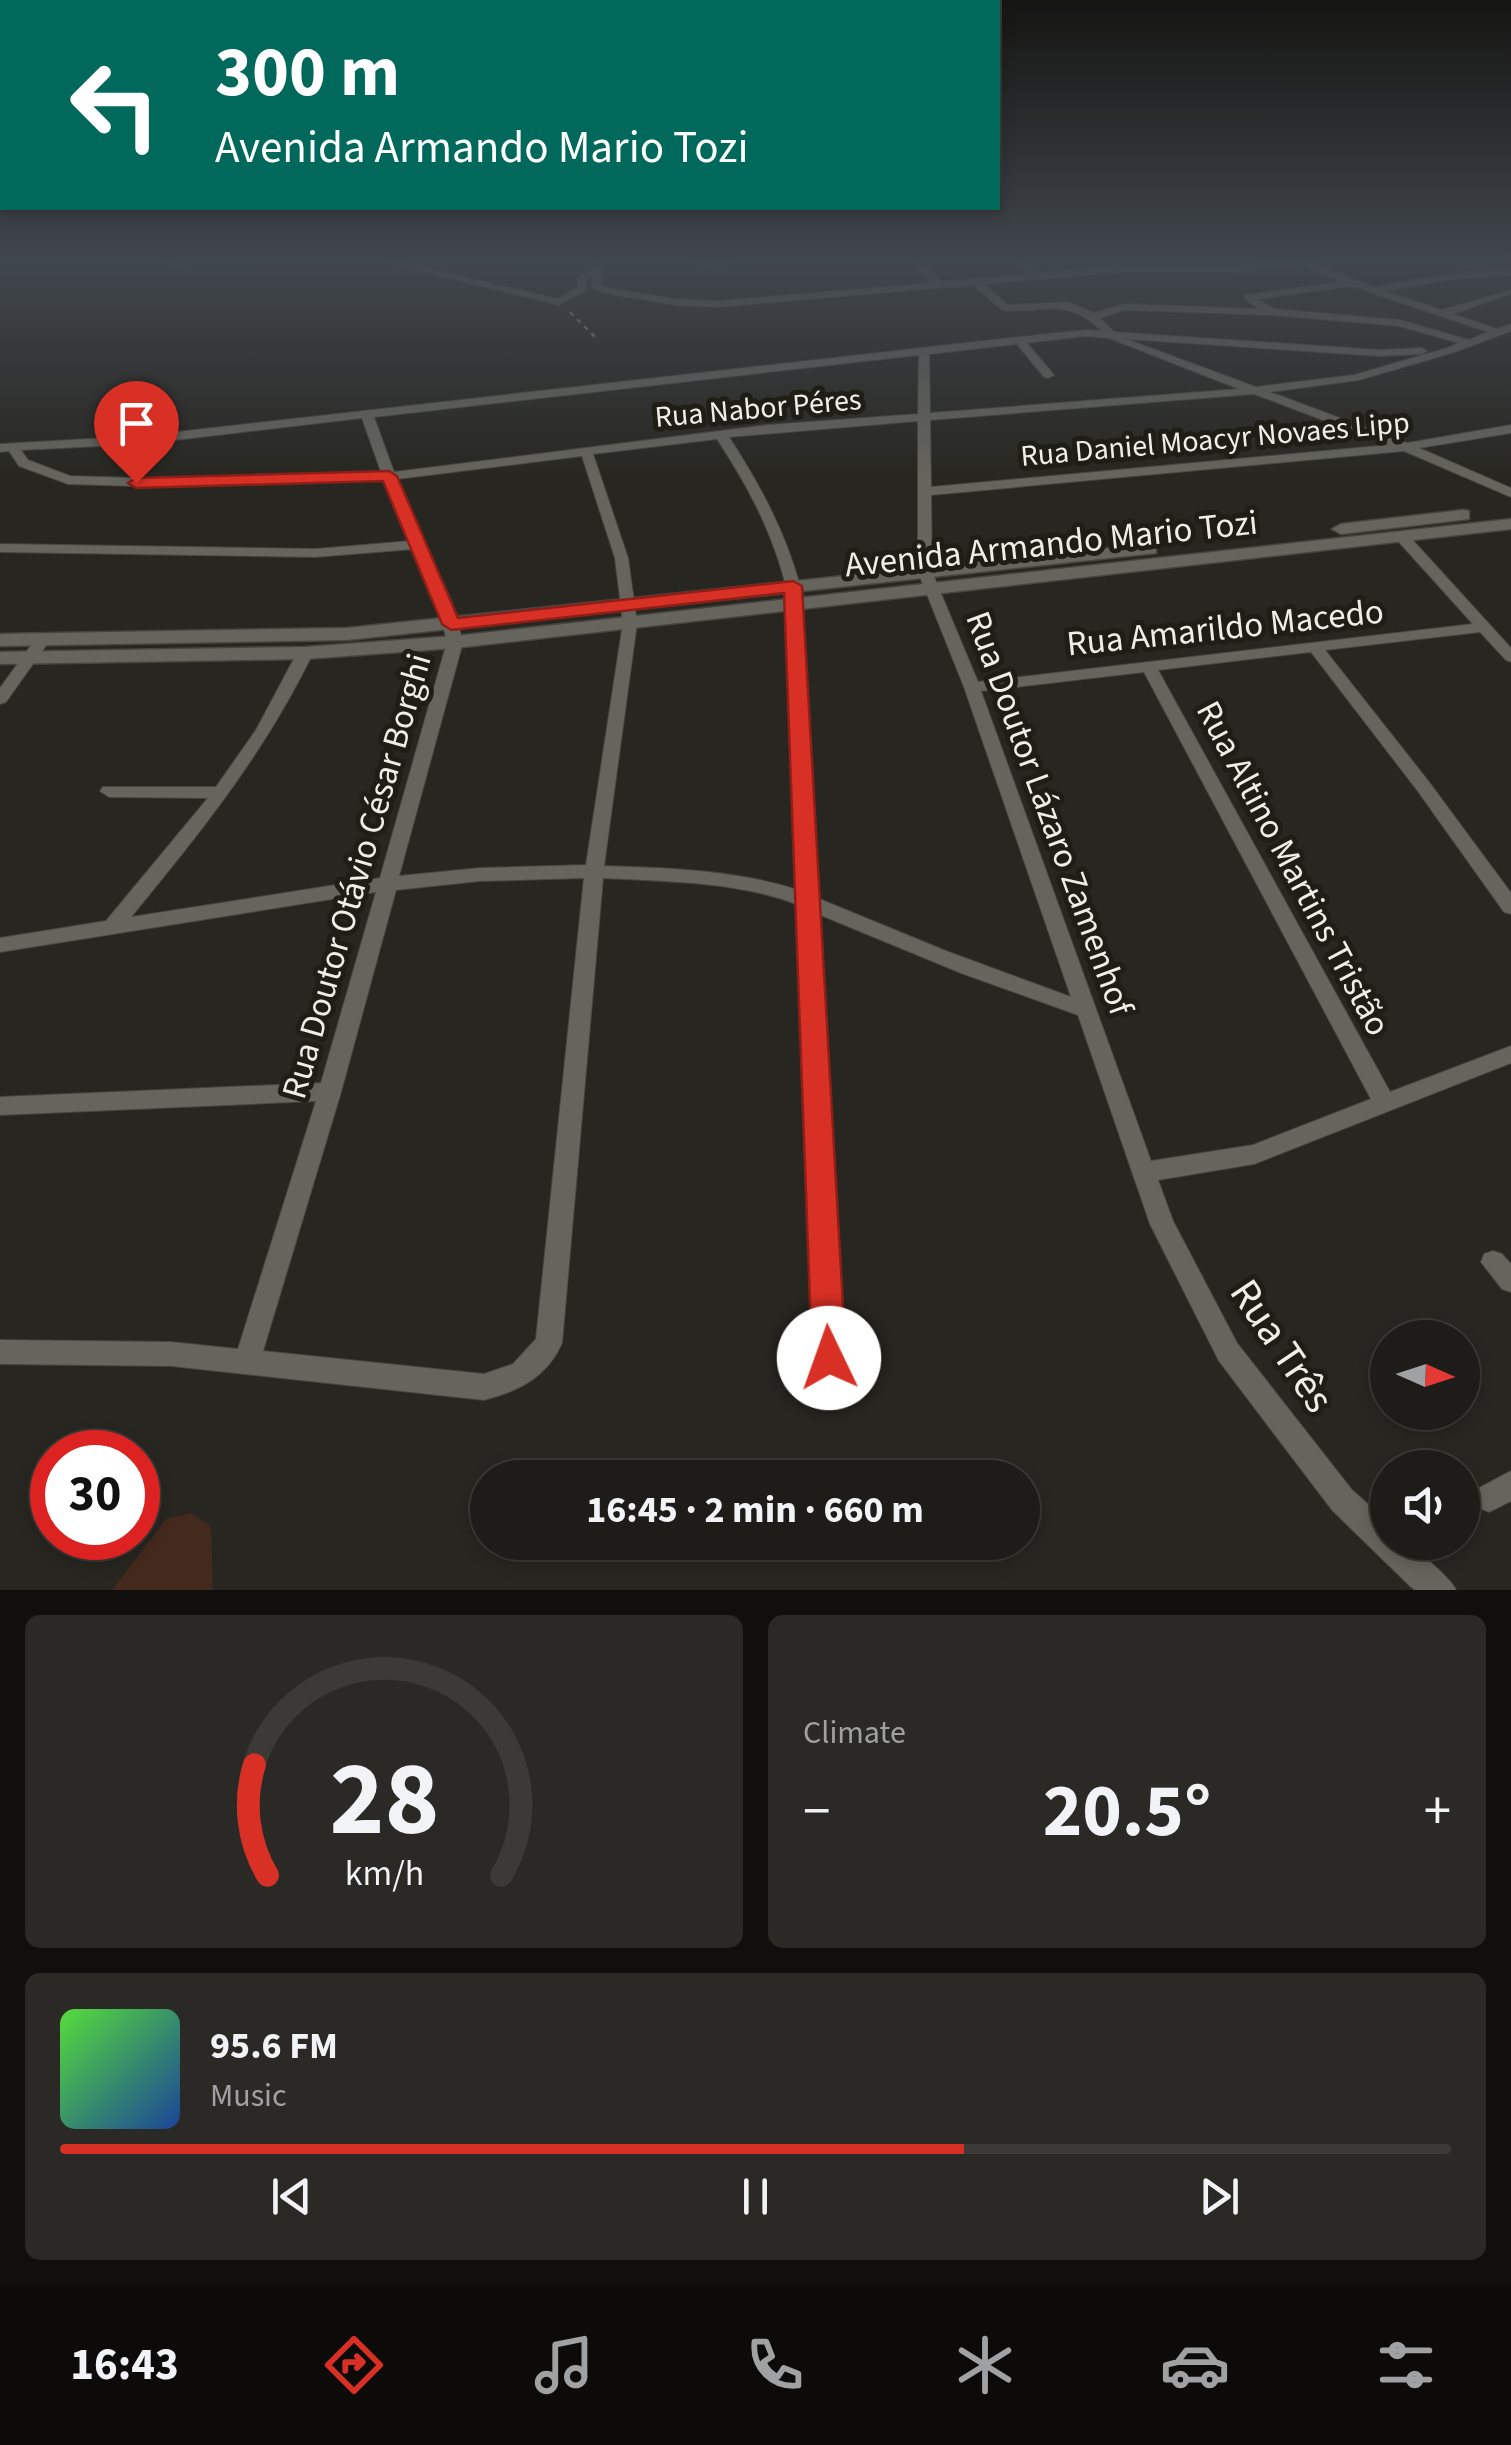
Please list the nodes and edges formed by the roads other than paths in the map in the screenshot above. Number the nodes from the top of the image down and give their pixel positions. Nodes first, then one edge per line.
1 (1092, 333) edge
2 (1108, 333) edge
3 (1123, 333) edge
4 (1435, 333) edge
5 (1494, 333) edge
6 (1180, 337) junction
7 (1019, 340) junction
8 (1469, 343) junction
9 (1452, 350) junction
10 (924, 351) junction
11 (1370, 352) junction
12 (1161, 354) junction
13 (1392, 368) junction
14 (1048, 375) dead end
15 (1254, 391) junction
16 (367, 416) junction
17 (925, 420) junction
18 (1511, 429) edge
19 (721, 435) junction
20 (6, 447) edge
21 (1406, 447) junction
22 (586, 451) junction
23 (389, 476) junction
24 (924, 492) junction
25 (1511, 493) edge
26 (1511, 510) edge
27 (1511, 524) edge
28 (1402, 538) junction
29 (419, 544) junction
30 (0, 548) edge
31 (930, 581) junction
32 (792, 596) junction
33 (631, 614) junction
34 (1485, 627) junction
35 (453, 633) junction
36 (0, 640) edge
37 (42, 640) junction
38 (1315, 647) junction
39 (305, 654) junction
40 (1511, 657) edge
41 (0, 658) edge
42 (28, 659) junction
43 (1148, 666) junction
44 (972, 686) junction
45 (0, 699) edge
46 (108, 791) dead end
47 (223, 793) junction
48 (594, 872) junction
49 (388, 881) junction
50 (806, 898) junction
51 (1511, 908) edge
52 (110, 929) junction
53 (0, 946) edge
54 (1086, 1010) junction
55 (1511, 1054) edge
56 (330, 1092) junction
57 (1384, 1102) junction
58 (0, 1106) edge
59 (1146, 1172) junction
60 (1493, 1262) dead end
61 (1511, 1281) edge
62 (0, 1352) edge
63 (829, 1358) dead end
64 (247, 1361) junction
65 (1370, 1526) edge
66 (1405, 1560) edge
67 (1441, 1590) edge

1 - 7 street
2 - 12 street
3 - 6 street
4 - 8 street
5 - 8 street, Rua Nabor Péres
6 - 11 street
6 - 12 street
7 - 10 street
7 - 14 street
8 - 9 street, Rua Nabor Péres
9 - 11 street
9 - 13 street, Rua Nabor Péres
10 - 16 street
10 - 17 street, Rua Doutor Lázaro Zamenhof
11 - 13 street
12 - 15 street
13 - 15 street, Rua Nabor Péres
15 - 17 street, Rua Nabor Péres
15 - 21 street
16 - 20 street
16 - 23 street, Rua Doutor Otávio César Borghi
17 - 19 street, Rua Nabor Péres
17 - 24 street, Rua Doutor Lázaro Zamenhof
18 - 21 street, Rua Daniel Moacyr Novaes Lipp
19 - 22 street, Rua Nabor Péres
19 - 32 street
20 - 23 street, Rua Nabor Péres
21 - 24 street, Rua Daniel Moacyr Novaes Lipp
21 - 25 street
22 - 23 street, Rua Nabor Péres
22 - 33 street
23 - 29 street, Rua Doutor Otávio César Borghi
24 - 31 street, Rua Doutor Lázaro Zamenhof
26 - 31 street, Avenida Armando Mario Tozi
27 - 28 street, Avenida Armando Mario Tozi
28 - 31 street, Avenida Armando Mario Tozi
28 - 34 street
29 - 30 street
29 - 35 street, Rua Doutor Otávio César Borghi
31 - 32 street, Avenida Armando Mario Tozi
31 - 44 street, Rua Doutor Lázaro Zamenhof
32 - 33 street, Avenida Armando Mario Tozi
32 - 50 street
33 - 35 street, Avenida Armando Mario Tozi
33 - 48 street
34 - 38 street, Rua Amarildo Macedo
34 - 40 street
35 - 37 street, Avenida Armando Mario Tozi
35 - 39 street, Avenida Armando Mario Tozi
35 - 49 street, Rua Doutor Otávio César Borghi
36 - 37 street, Avenida Armando Mario Tozi
37 - 42 street
38 - 43 street, Rua Amarildo Macedo
38 - 51 street
39 - 42 street, Avenida Armando Mario Tozi
39 - 47 street
41 - 42 street, Avenida Armando Mario Tozi
42 - 45 street
43 - 44 street, Rua Amarildo Macedo
43 - 57 street, Rua Altino Martins Tristão
44 - 54 street, Rua Doutor Lázaro Zamenhof
46 - 47 street
47 - 52 street
48 - 49 street
48 - 50 street
48 - 64 street
49 - 52 street
49 - 56 street, Rua Doutor Otávio César Borghi
50 - 54 street
50 - 63 street
52 - 53 street
54 - 59 street, Rua Doutor Lázaro Zamenhof
55 - 57 street
56 - 58 street
56 - 64 street, Rua Doutor Otávio César Borghi
57 - 59 street
59 - 65 street, Rua Três
60 - 61 street
62 - 64 street
66 - 67 street, Rua Três

